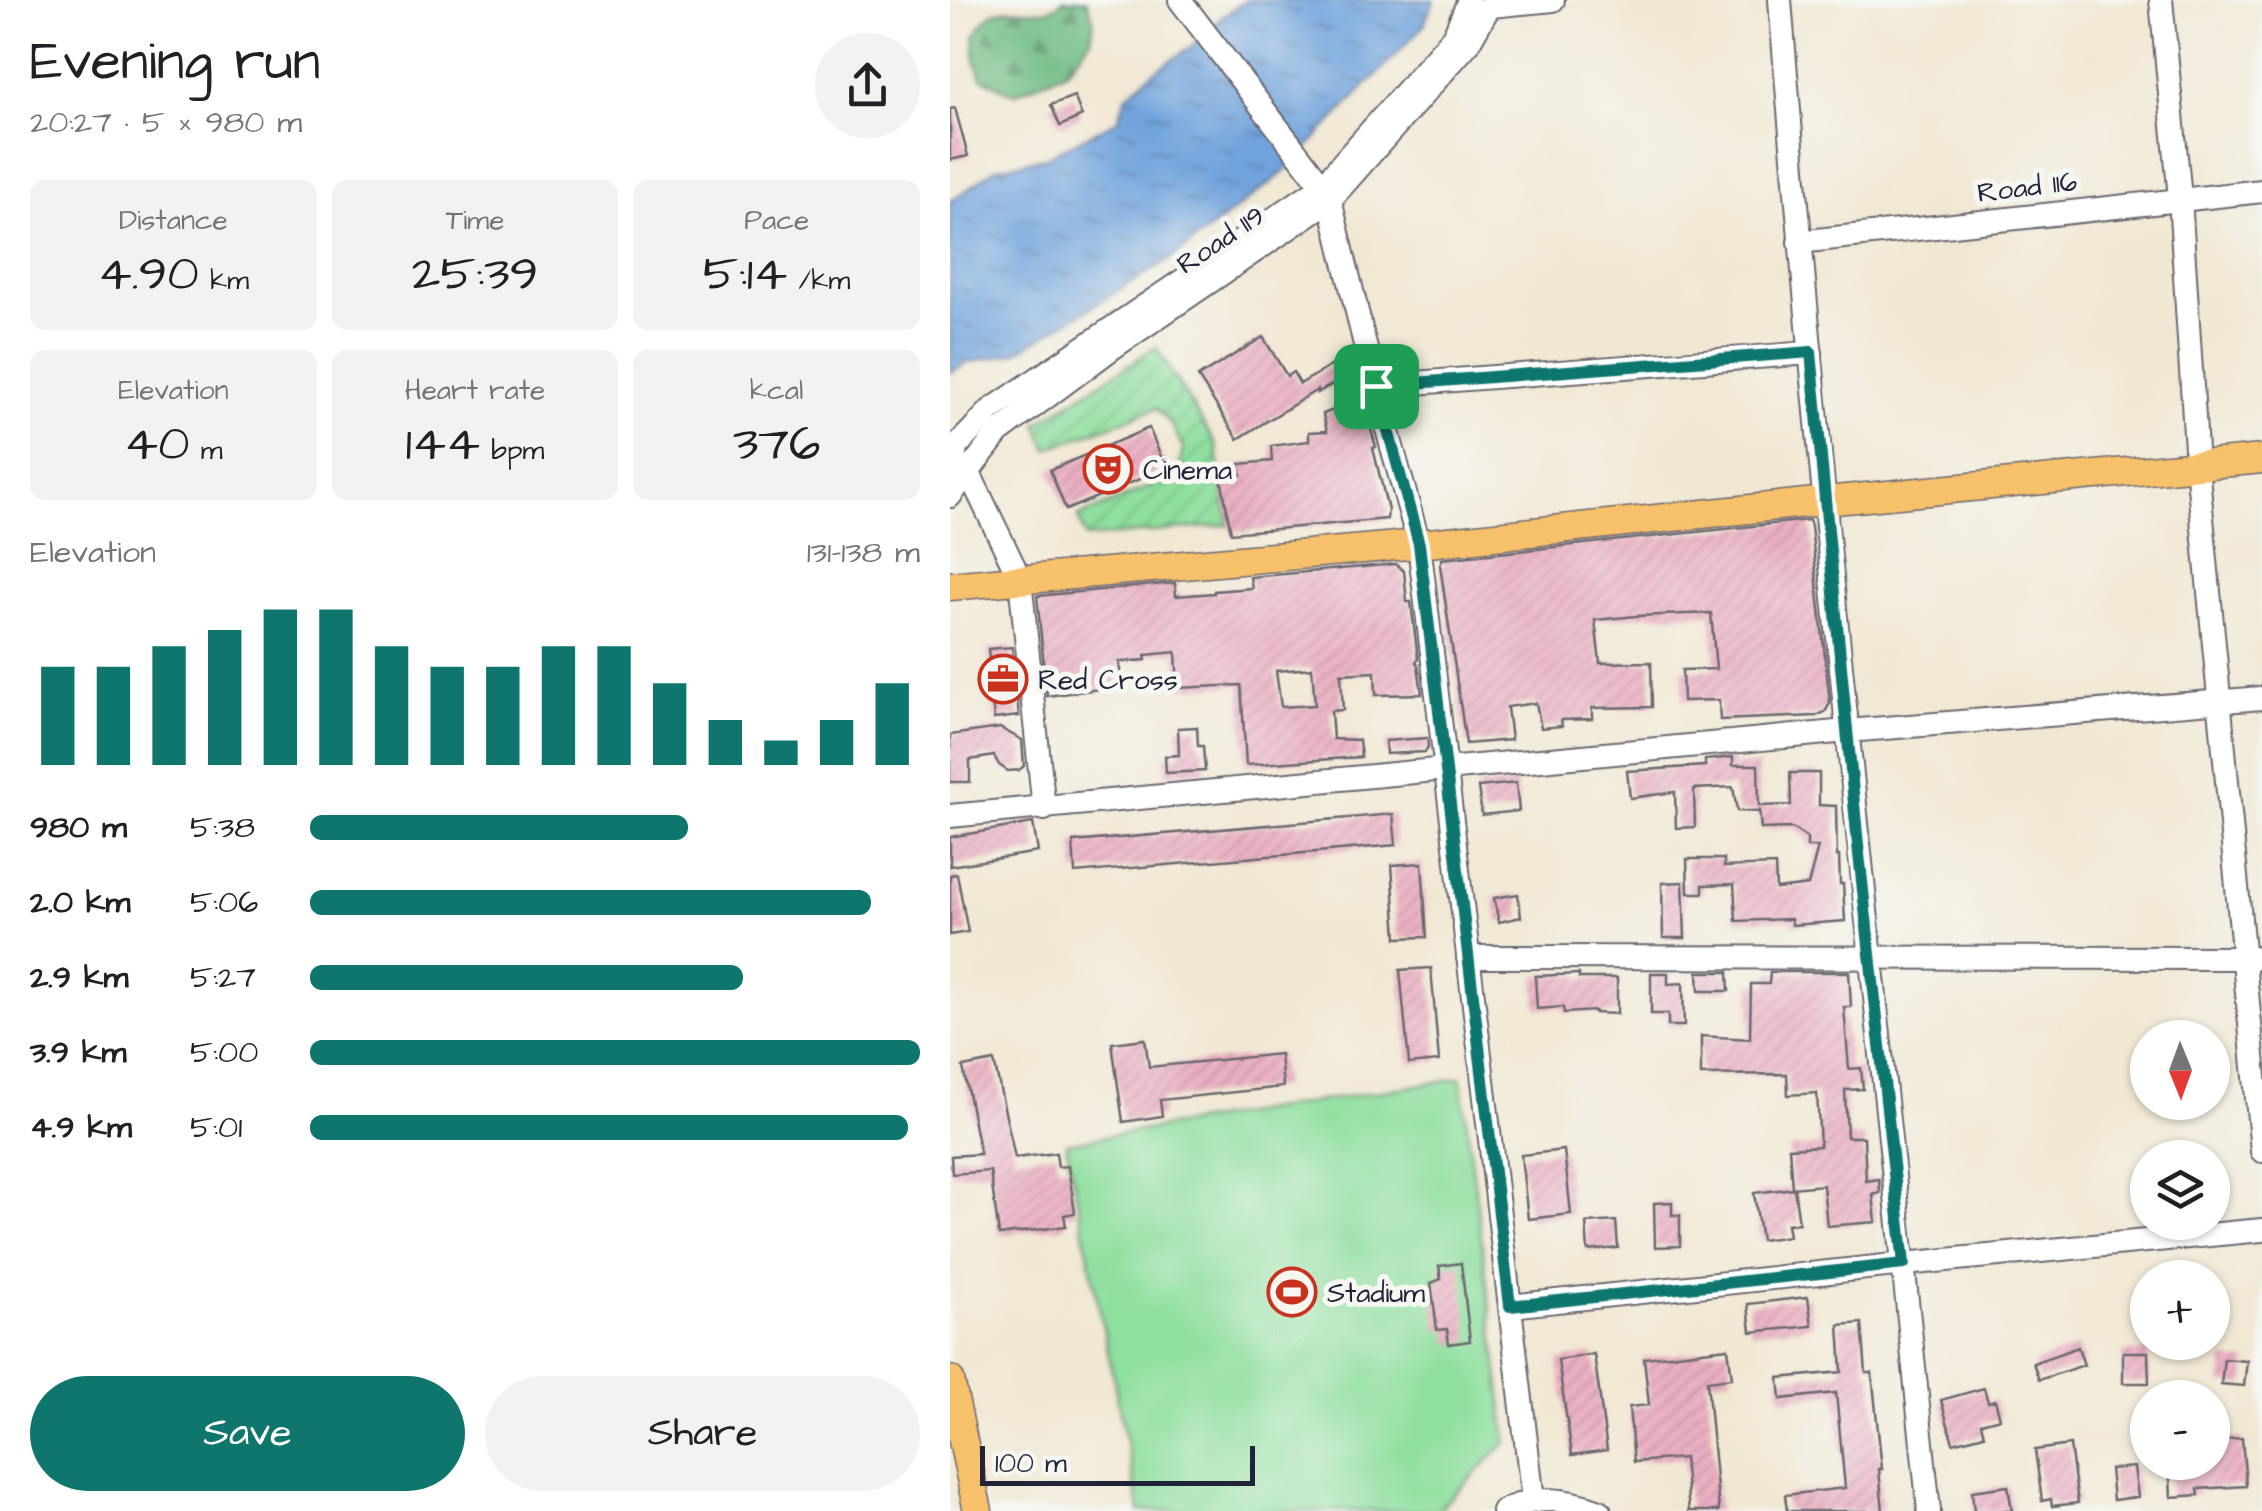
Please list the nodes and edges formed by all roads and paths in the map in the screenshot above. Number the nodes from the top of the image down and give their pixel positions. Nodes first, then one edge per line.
1 (1552, 0) edge
2 (1780, 0) edge
3 (2161, 0) edge
4 (1484, 2) edge
5 (1185, 6) edge
6 (1323, 188) junction
7 (2262, 191) edge
8 (2180, 198) junction
9 (1799, 242) junction
10 (1811, 352) junction
11 (1376, 386) junction
12 (2262, 459) edge
13 (2197, 465) junction
14 (2262, 473) edge
15 (959, 478) edge
16 (950, 496) edge
17 (1825, 501) junction
18 (1419, 544) junction
19 (1020, 579) junction
20 (950, 586) edge
21 (2262, 698) edge
22 (2221, 701) junction
23 (1846, 731) junction
24 (1446, 769) junction
25 (1044, 808) junction
26 (950, 816) edge
27 (1468, 957) junction
28 (1870, 958) junction
29 (2253, 958) edge
30 (2262, 1151) edge
31 (2262, 1230) edge
32 (1904, 1264) junction
33 (1510, 1306) junction
34 (950, 1380) edge
35 (1533, 1500) junction
36 (978, 1511) edge
37 (1503, 1511) edge
38 (1600, 1511) edge
39 (1929, 1511) edge

1 - 4 street
2 - 9 street
3 - 8 street
4 - 6 street, Road 119
5 - 6 street
6 - 11 street
6 - 15 street, Road 119
7 - 8 street, Road 116
8 - 9 street, Road 116
8 - 13 street
9 - 10 street
10 - 11 street
10 - 17 street
11 - 18 street
12 - 13 main road
13 - 14 street
13 - 17 main road
13 - 22 street
15 - 16 street, Road 119
15 - 19 street
17 - 18 main road
17 - 23 street
18 - 19 main road
18 - 24 street
19 - 20 main road
19 - 25 street
21 - 22 street
22 - 23 street
22 - 29 street
23 - 24 street
23 - 28 street
24 - 25 street
24 - 27 street
25 - 26 street
27 - 28 street
27 - 33 street
28 - 29 street
28 - 32 street
29 - 30 street
31 - 32 street
32 - 33 street
32 - 39 street
33 - 35 street
34 - 36 main road
35 - 37 street
35 - 38 street

